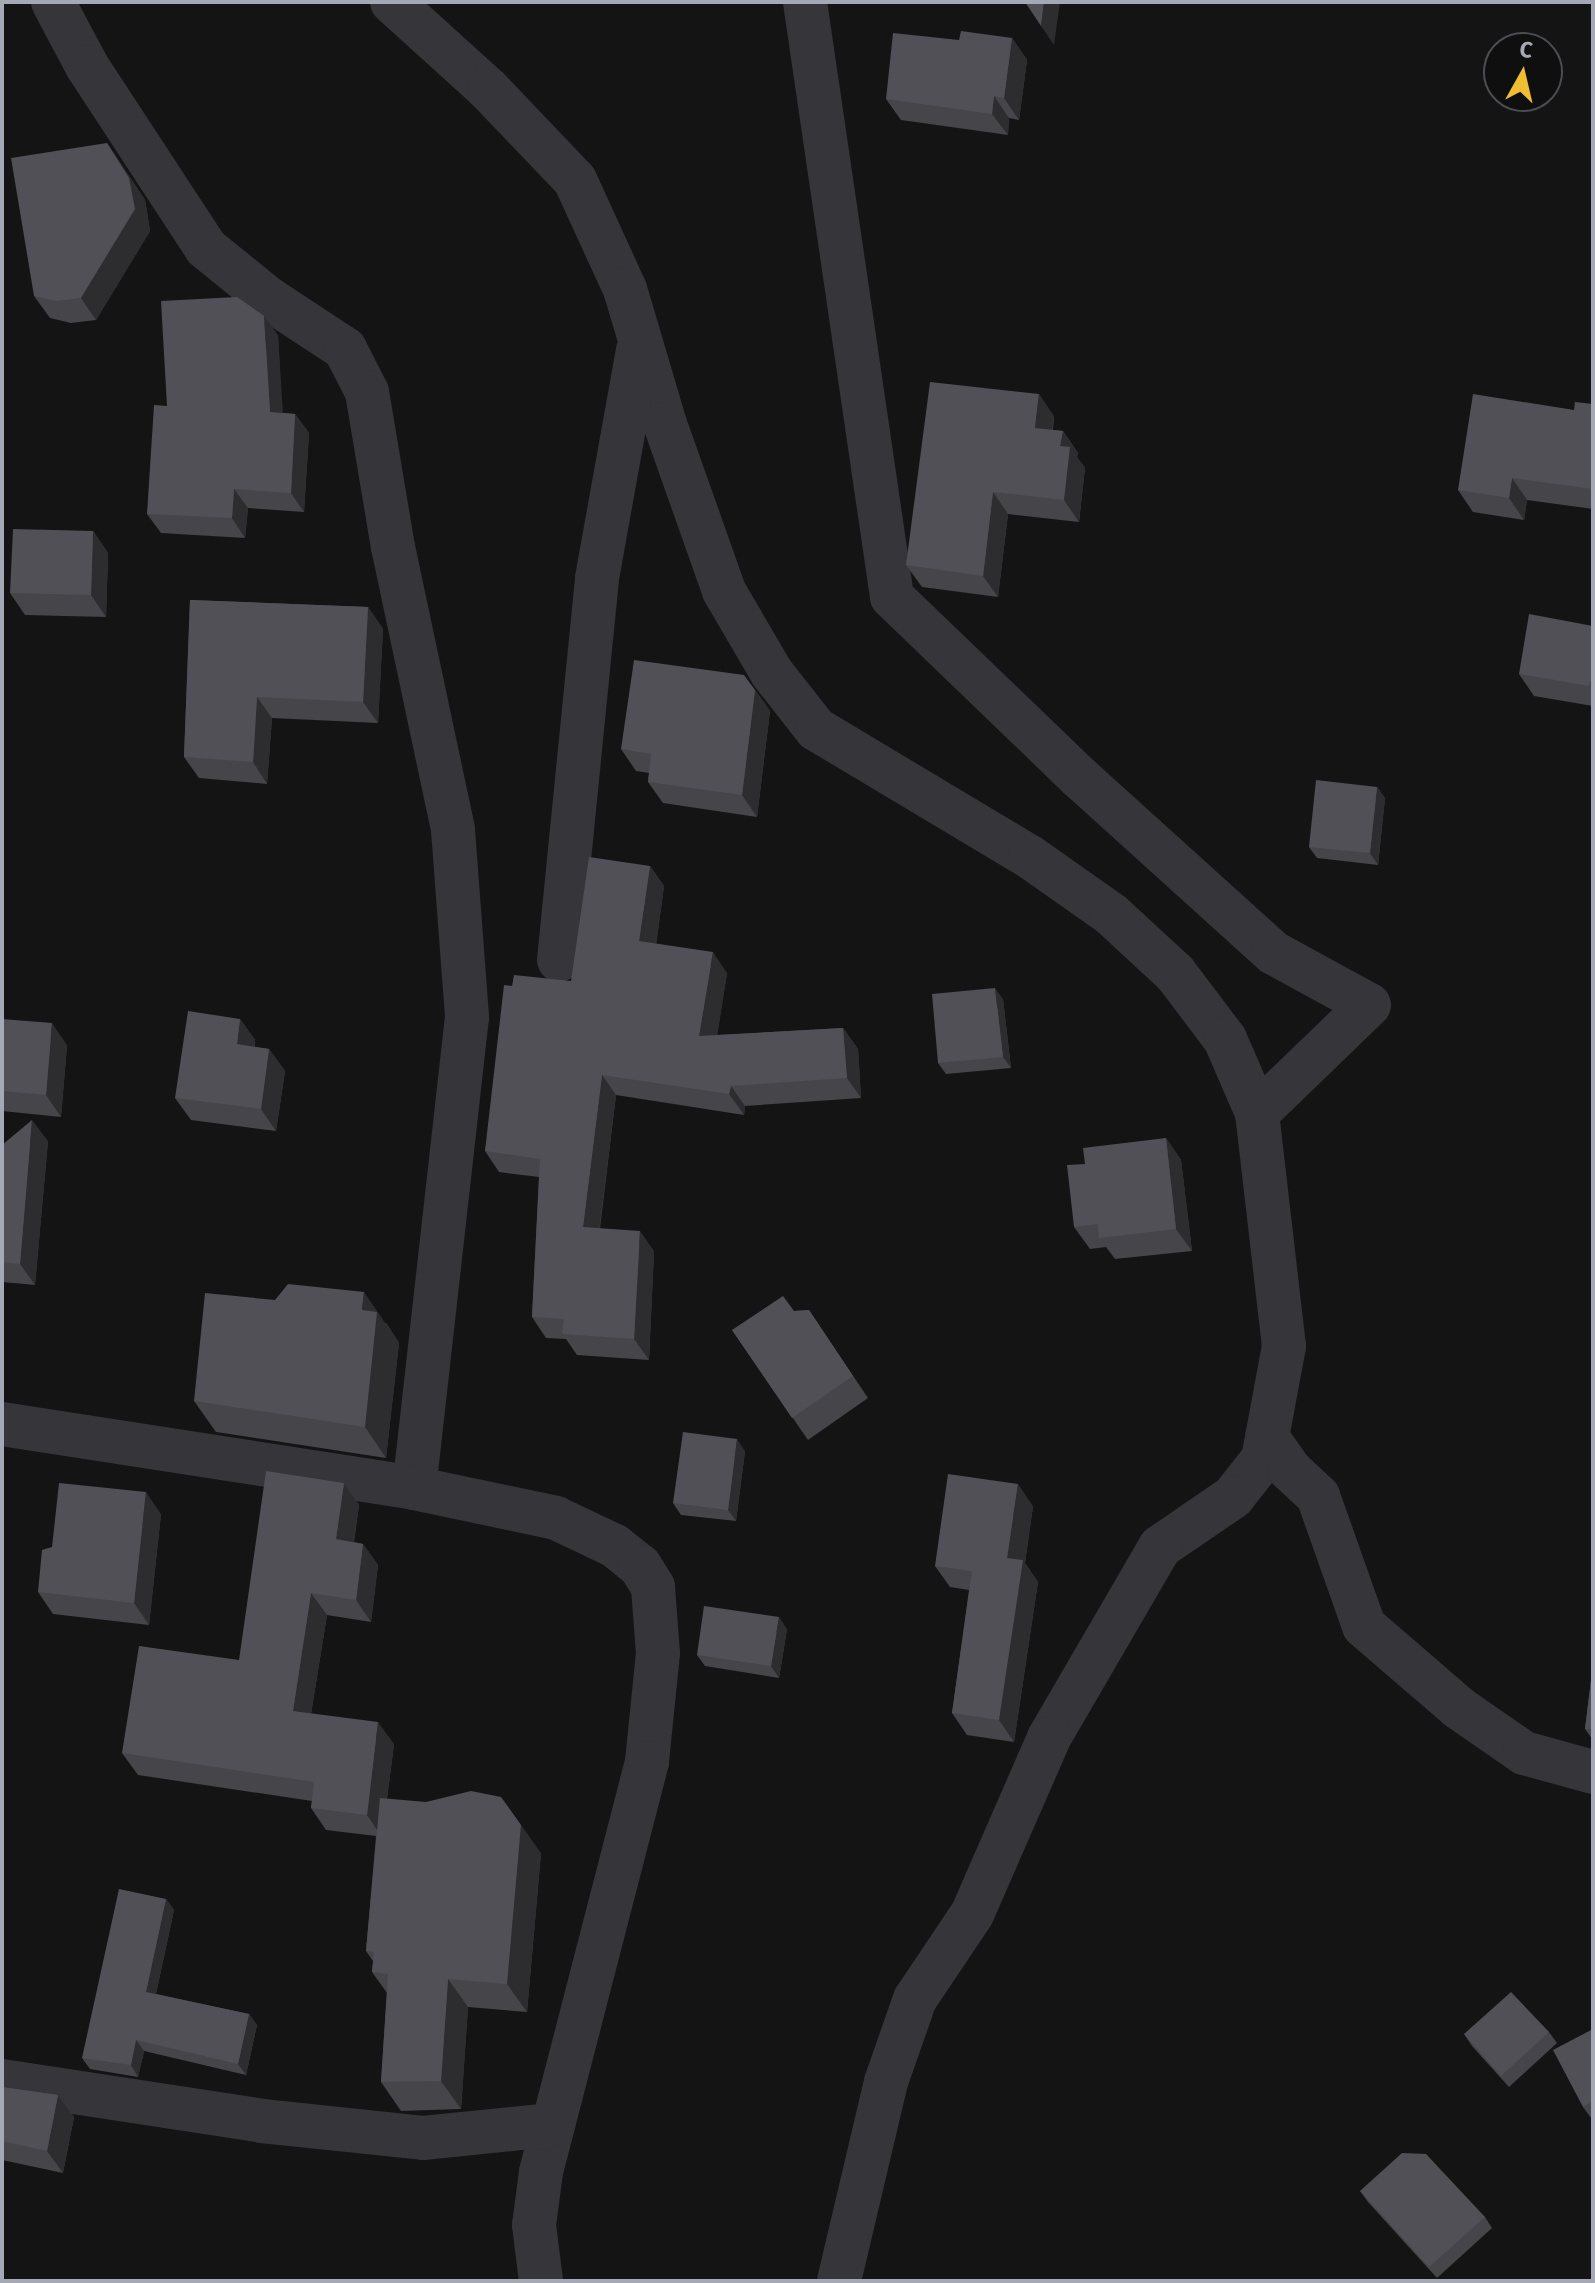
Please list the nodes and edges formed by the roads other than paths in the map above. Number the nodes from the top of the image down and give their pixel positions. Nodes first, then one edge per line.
1 (53, 2) edge
2 (392, 2) edge
3 (805, 2) edge
4 (640, 341) junction
5 (559, 960) dead end
6 (1257, 1113) junction
7 (2, 1424) edge
8 (1267, 1437) junction
9 (414, 1488) junction
10 (1593, 1772) edge
11 (2, 2081) edge
12 (552, 2125) junction
13 (541, 2281) edge
14 (839, 2281) edge

1 - 9 street
2 - 4 street
3 - 6 street
4 - 5 street
4 - 6 street
6 - 8 street
7 - 9 street
8 - 10 street
8 - 14 street
9 - 12 street
11 - 12 street
12 - 13 street

